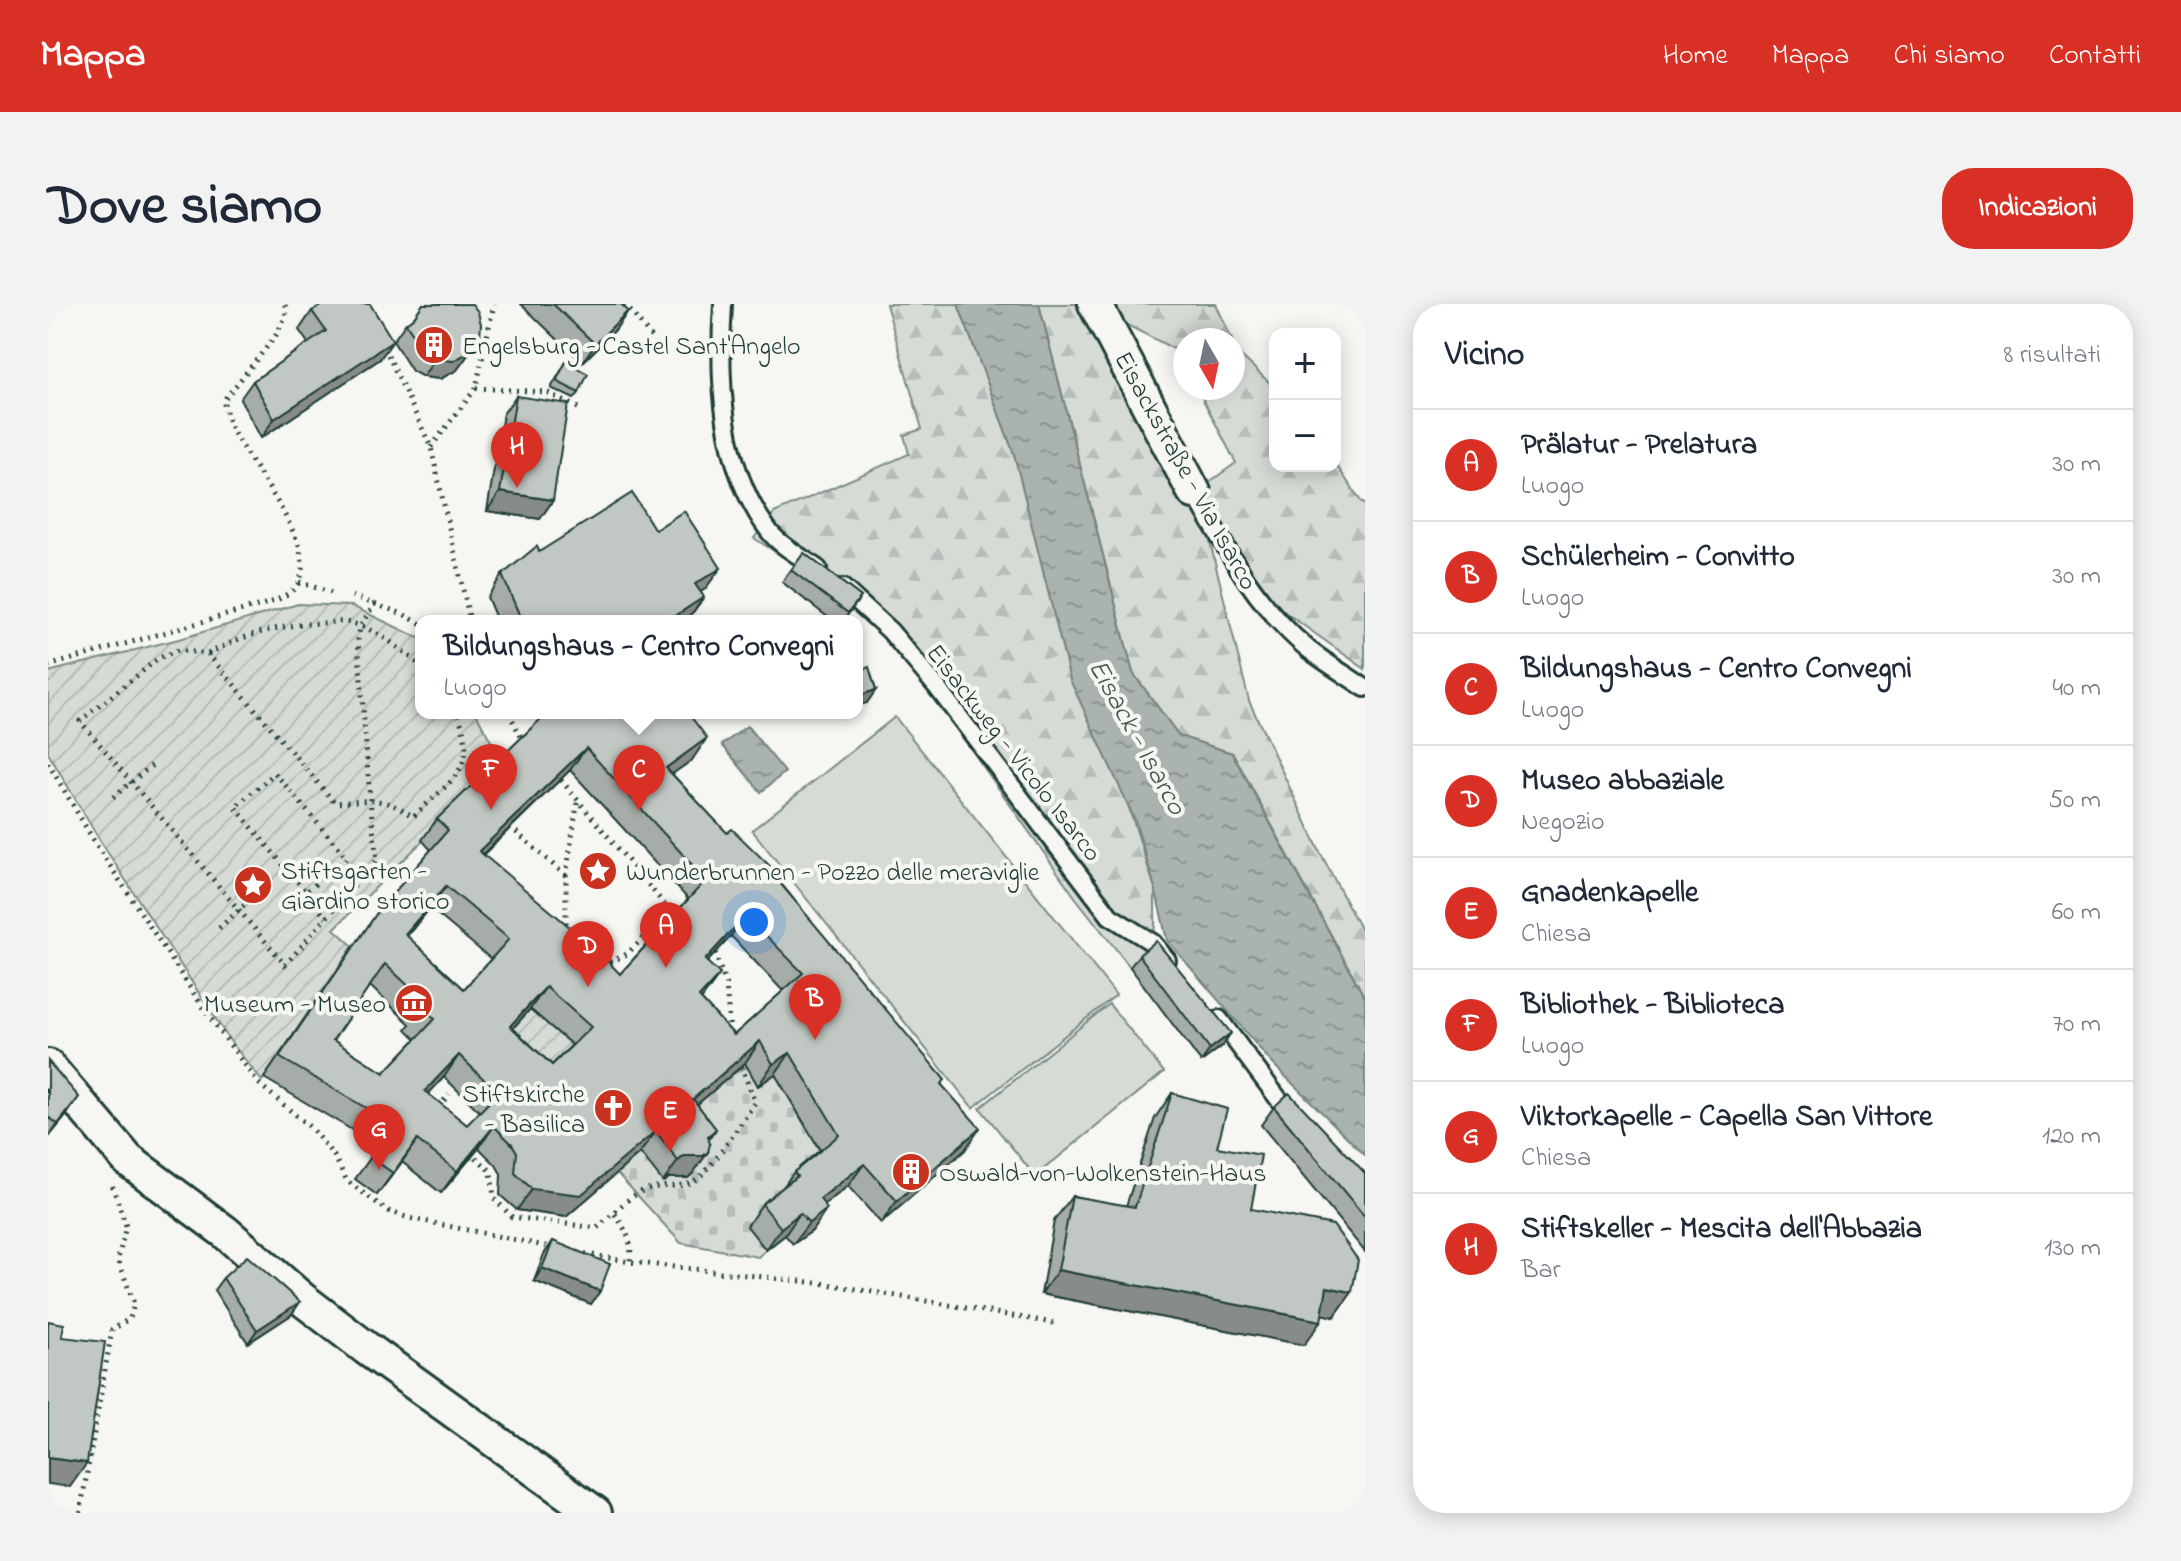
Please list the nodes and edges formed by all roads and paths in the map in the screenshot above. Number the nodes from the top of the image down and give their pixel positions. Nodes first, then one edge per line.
1 (285, 304) edge
2 (494, 304) edge
3 (625, 304) edge
4 (723, 304) edge
5 (1095, 304) edge
6 (652, 338) dead end
7 (388, 355) edge
8 (476, 388) junction
9 (580, 409) dead end
10 (431, 447) junction
11 (1194, 492) joint
12 (299, 582) junction
13 (335, 594) dead end
14 (352, 596) dead end
15 (375, 603) junction
16 (469, 615) edge
17 (415, 621) edge
18 (360, 627) junction
19 (208, 654) junction
20 (415, 662) edge
21 (48, 666) edge
22 (1365, 688) edge
23 (459, 719) edge
24 (512, 719) edge
25 (523, 742) edge
26 (156, 762) dead end
27 (48, 763) edge
28 (561, 780) edge
29 (131, 783) junction
30 (113, 797) dead end
31 (578, 798) junction
32 (370, 801) junction
33 (516, 832) edge
34 (566, 876) junction
35 (306, 892) junction
36 (258, 893) dead end
37 (239, 910) junction
38 (670, 911) junction
39 (326, 918) junction
40 (677, 918) edge
41 (219, 928) dead end
42 (570, 937) edge
43 (715, 953) edge
44 (601, 966) edge
45 (1173, 967) edge
46 (1204, 1002) edge
47 (732, 1040) edge
48 (737, 1054) edge
49 (48, 1066) edge
50 (449, 1094) dead end
51 (430, 1118) edge
52 (1311, 1129) edge
53 (461, 1144) edge
54 (106, 1173) dead end
55 (615, 1214) junction
56 (558, 1249) edge
57 (573, 1251) edge
58 (630, 1262) junction
59 (1059, 1324) dead end
60 (80, 1513) edge
61 (595, 1513) edge

1 - 12 path
2 - 8 path
3 - 6 path
4 - 45 lane, Eisackweg - Vicolo Isarco
5 - 11 street, Eisackstraße - Via Isarco
7 - 10 path
8 - 9 path
8 - 10 path
10 - 16 path
11 - 22 lane, Eisackstraße - Via Isarco
12 - 13 path
12 - 21 path
14 - 15 path
15 - 17 path
15 - 18 path
18 - 19 path
18 - 20 path
18 - 32 path
19 - 29 path
19 - 32 path
23 - 32 path
24 - 25 path
26 - 29 path
27 - 56 path
28 - 31 path
29 - 30 path
29 - 37 path
31 - 34 path
31 - 38 path
32 - 39 path
33 - 34 path
34 - 42 path
35 - 35 path
35 - 39 path
36 - 37 path
37 - 39 path
37 - 41 path
38 - 40 path
38 - 44 path
43 - 47 path
46 - 52 lane
48 - 55 path
49 - 61 street
50 - 51 path
53 - 55 path
54 - 60 path
55 - 58 path
57 - 58 path
58 - 59 path

